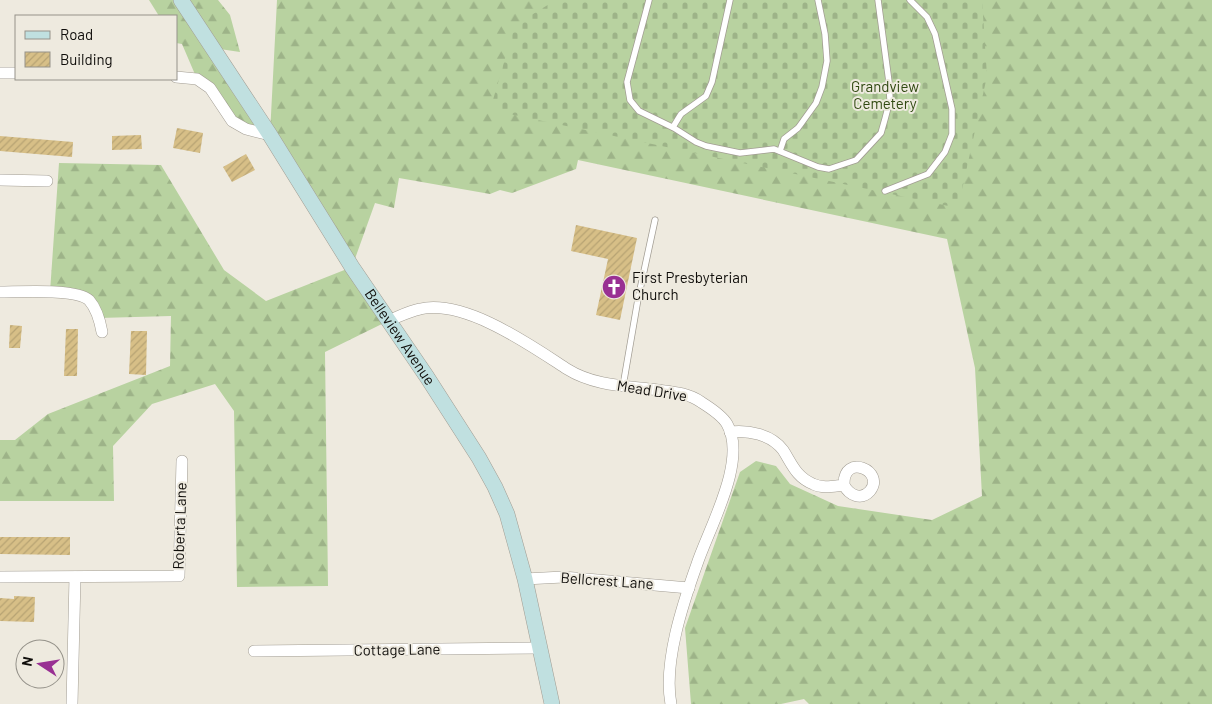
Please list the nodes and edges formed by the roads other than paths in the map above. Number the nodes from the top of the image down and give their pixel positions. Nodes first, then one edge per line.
1 (181, 0) edge
2 (649, 0) edge
3 (730, 0) edge
4 (818, 0) edge
5 (878, 0) edge
6 (910, 0) edge
7 (0, 73) edge
8 (15, 73) edge
9 (178, 77) edge
10 (673, 127) junction
11 (270, 135) junction
12 (780, 151) junction
13 (0, 180) edge
14 (46, 181) dead end
15 (885, 191) dead end
16 (655, 220) dead end
17 (0, 292) edge
18 (388, 322) junction
19 (102, 332) dead end
20 (623, 386) junction
21 (730, 432) junction
22 (182, 461) dead end
23 (844, 485) dead end
24 (0, 577) edge
25 (75, 577) junction
26 (526, 579) junction
27 (689, 588) junction
28 (540, 648) junction
29 (254, 651) dead end
30 (72, 704) edge
31 (552, 704) edge
32 (671, 704) edge

1 - 11 street, Belleview Avenue
2 - 10 lane
3 - 10 lane
4 - 12 lane
5 - 12 lane
6 - 15 lane
7 - 8 street
9 - 11 street
10 - 12 lane
11 - 18 street, Belleview Avenue
13 - 14 street
16 - 20 lane
17 - 19 street
18 - 20 street, Mead Drive
18 - 26 street, Belleview Avenue
20 - 21 street, Mead Drive
21 - 23 street
21 - 27 street
22 - 25 street, Roberta Lane
24 - 25 street
25 - 30 street
26 - 27 street, Bellcrest Lane
26 - 28 street, Belleview Avenue
27 - 32 street
28 - 29 street, Cottage Lane
28 - 31 street, Belleview Avenue

